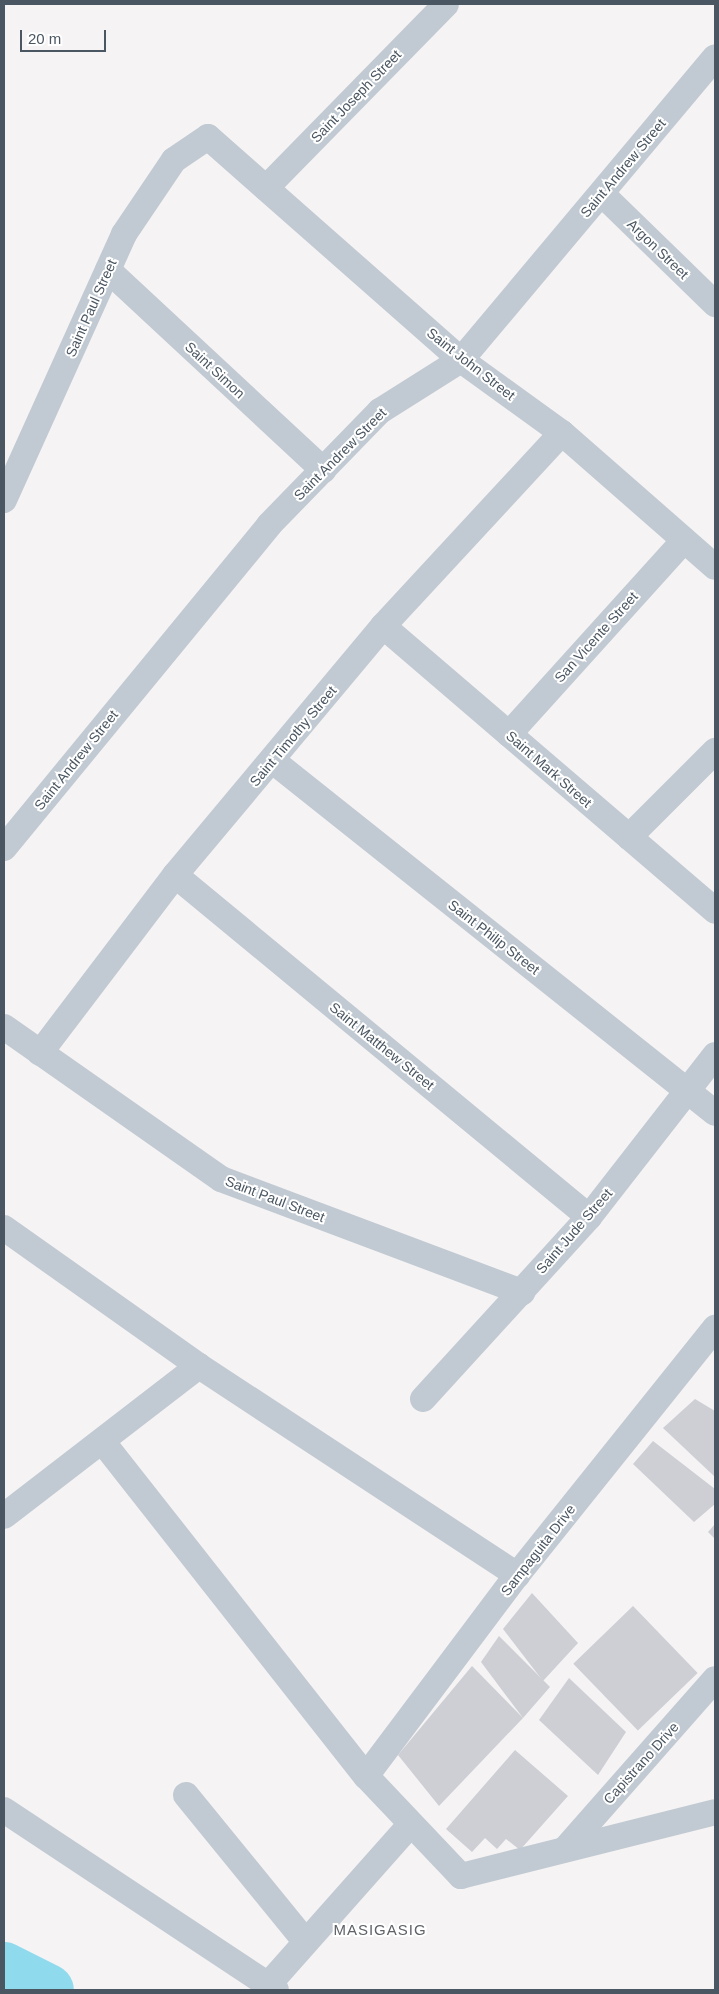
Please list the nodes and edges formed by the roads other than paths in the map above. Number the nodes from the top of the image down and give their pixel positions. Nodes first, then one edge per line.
1 (446, 4) edge
2 (715, 57) edge
3 (208, 137) joint
4 (266, 188) junction
5 (602, 194) junction
6 (108, 270) junction
7 (715, 304) edge
8 (460, 360) junction
9 (562, 433) junction
10 (323, 470) junction
11 (4, 500) edge
12 (684, 540) junction
13 (715, 567) edge
14 (383, 626) junction
15 (509, 734) junction
16 (715, 752) edge
17 (273, 761) junction
18 (630, 837) junction
19 (4, 848) edge
20 (174, 875) junction
21 (715, 911) edge
22 (4, 1027) edge
23 (40, 1053) junction
24 (715, 1055) edge
25 (687, 1090) junction
26 (715, 1113) edge
27 (589, 1216) junction
28 (9, 1240) edge
29 (522, 1292) junction
30 (715, 1328) edge
31 (199, 1366) junction
32 (423, 1399) dead end
33 (102, 1441) junction
34 (4, 1516) edge
35 (517, 1575) junction
36 (715, 1679) edge
37 (366, 1776) junction
38 (186, 1795) dead end
39 (4, 1810) edge
40 (715, 1812) edge
41 (411, 1824) junction
42 (566, 1848) junction
43 (305, 1941) junction
44 (272, 1988) edge

1 - 4 street, Saint Joseph Street
2 - 5 street, Saint Andrew Street
3 - 4 street, Saint John Street
3 - 6 street, Saint Paul Street
4 - 8 street, Saint John Street
5 - 7 street, Argon Street
5 - 8 street, Saint Andrew Street
6 - 10 street, Saint Simon
6 - 11 street, Saint Paul Street
8 - 9 street, Saint John Street
8 - 10 street, Saint Andrew Street
9 - 12 street, Saint John Street
9 - 14 street, Saint Timothy Street
10 - 19 street, Saint Andrew Street
12 - 13 street, Saint John Street
12 - 15 street, San Vicente Street
14 - 15 street, Saint Mark Street
14 - 17 street, Saint Timothy Street
15 - 18 street, Saint Mark Street
16 - 18 street
17 - 20 street, Saint Timothy Street
17 - 25 street, Saint Philip Street
18 - 21 street, Saint Mark Street
20 - 23 street, Saint Timothy Street
20 - 27 street, Saint Matthew Street
22 - 23 street, Saint Paul Street
23 - 29 street, Saint Paul Street
24 - 25 street, Saint Jude Street
25 - 26 street, Saint Philip Street
25 - 27 street, Saint Jude Street
27 - 29 street, Saint Jude Street
28 - 31 street
29 - 32 street, Saint Jude Street
30 - 35 street, Sampaguita Drive
31 - 33 street
31 - 35 street
33 - 34 street
33 - 37 street
35 - 37 street, Sampaguita Drive
36 - 42 street, Capistrano Drive
37 - 41 street
38 - 43 street
39 - 44 street
40 - 42 street
41 - 42 street
41 - 43 street
43 - 44 street

